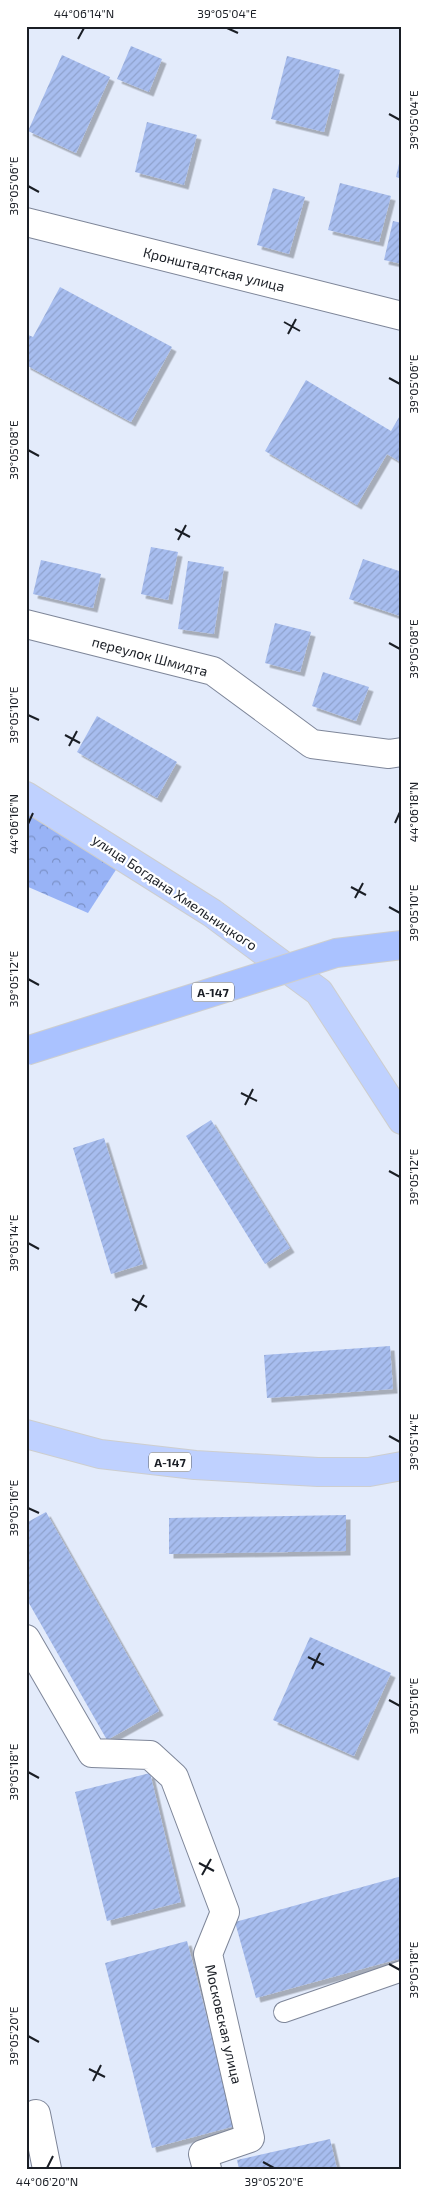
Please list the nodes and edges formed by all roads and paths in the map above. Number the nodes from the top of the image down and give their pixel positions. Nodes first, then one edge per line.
1 (26, 222) edge
2 (402, 316) edge
3 (26, 624) edge
4 (402, 752) edge
5 (26, 796) edge
6 (402, 945) edge
7 (26, 1051) edge
8 (402, 1120) edge
9 (26, 1434) edge
10 (402, 1461) edge
11 (402, 1466) edge
12 (369, 1472) junction
13 (402, 1478) edge
14 (26, 1639) edge
15 (402, 1971) edge
16 (284, 2012) dead end
17 (36, 2114) dead end
18 (47, 2169) edge
19 (207, 2169) edge

1 - 2 street, Кронштадтская улица
3 - 4 street, переулок Шмидта
5 - 8 main road, улица Богдана Хмельницкого
6 - 7 highway, А-147, bridge
9 - 12 main road, А-147
10 - 12 main road
11 - 12 main road
12 - 13 main road
14 - 19 street, Московская улица
15 - 16 lane
17 - 18 street

